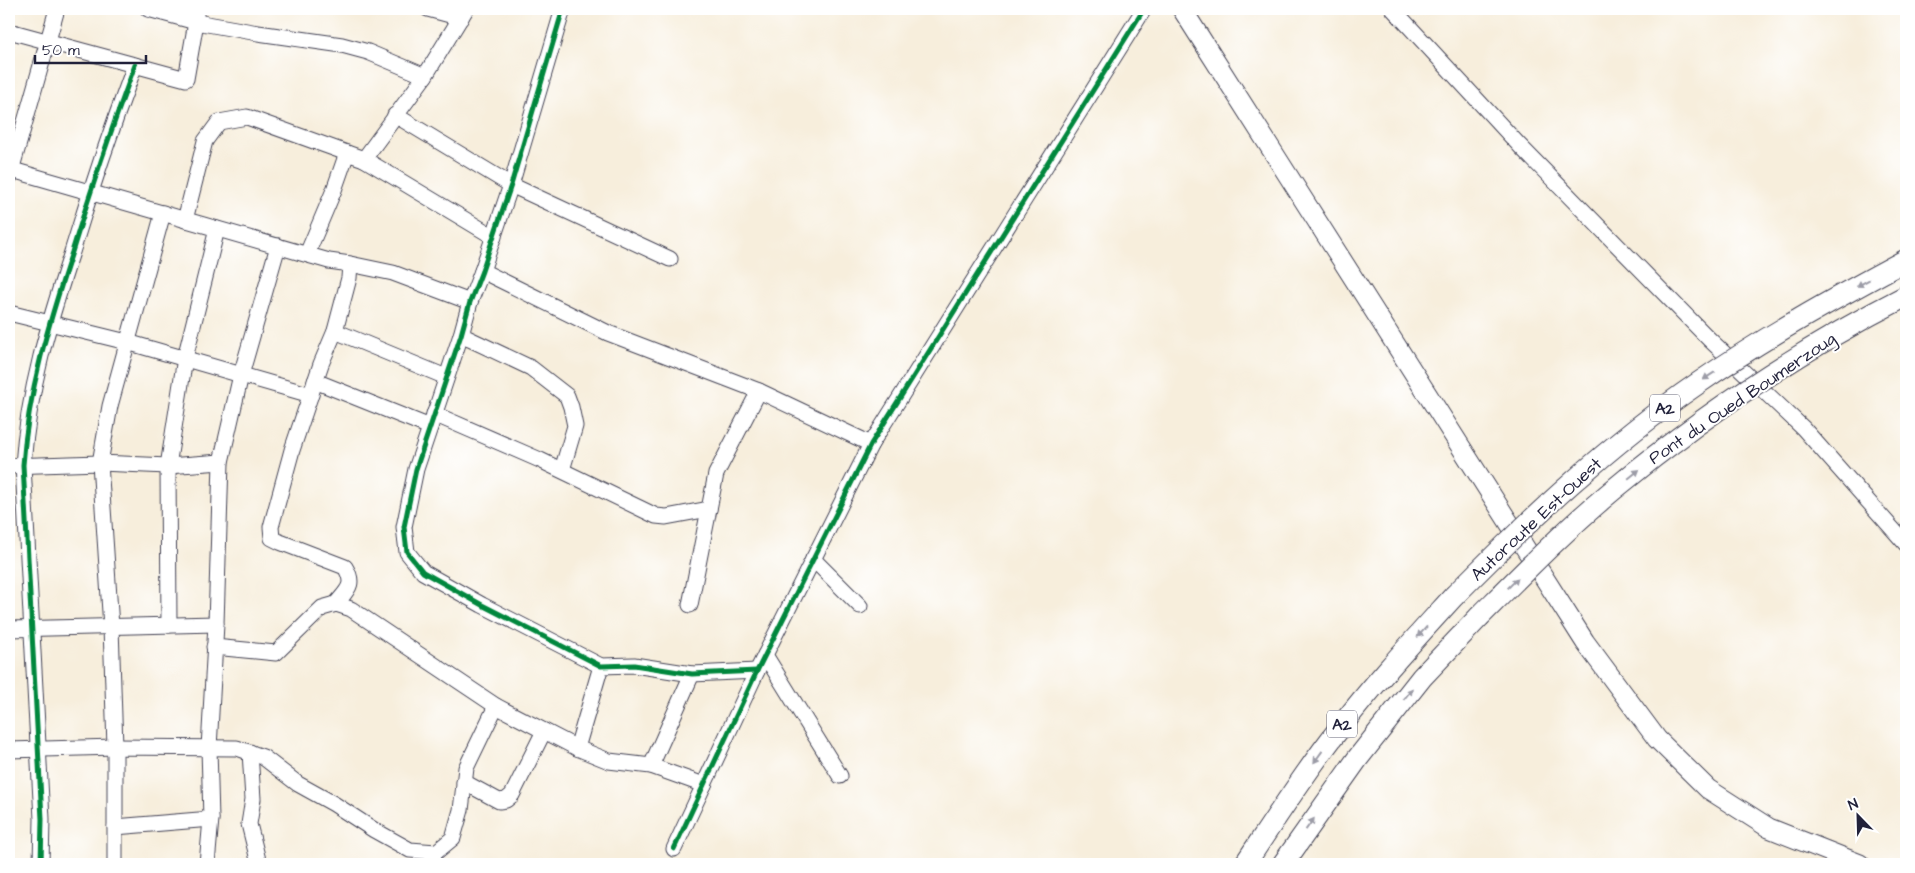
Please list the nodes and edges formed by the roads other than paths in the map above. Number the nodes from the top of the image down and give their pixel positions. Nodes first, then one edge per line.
1 (57, 9) edge
2 (148, 9) edge
3 (428, 9) edge
4 (562, 9) edge
5 (1144, 9) edge
6 (1182, 9) edge
7 (1393, 9) edge
8 (463, 14) edge
9 (196, 15) edge
10 (9, 31) edge
11 (47, 42) junction
12 (135, 65) junction
13 (424, 76) junction
14 (395, 115) junction
15 (347, 153) junction
16 (364, 159) junction
17 (10, 173) edge
18 (511, 185) junction
19 (90, 193) junction
20 (162, 213) junction
21 (185, 220) junction
22 (217, 229) junction
23 (494, 237) junction
24 (278, 246) junction
25 (307, 254) junction
26 (670, 259) dead end
27 (1906, 260) edge
28 (350, 264) junction
29 (482, 271) junction
30 (1906, 296) edge
31 (470, 302) junction
32 (9, 313) edge
33 (49, 323) junction
34 (335, 332) junction
35 (461, 335) junction
36 (127, 342) junction
37 (185, 358) junction
38 (241, 375) junction
39 (446, 377) junction
40 (313, 388) junction
41 (759, 391) junction
42 (432, 420) junction
43 (872, 444) junction
44 (220, 462) junction
45 (100, 463) junction
46 (16, 465) edge
47 (168, 466) junction
48 (562, 470) junction
49 (709, 508) junction
50 (1906, 544) edge
51 (814, 559) junction
52 (336, 604) junction
53 (690, 605) dead end
54 (860, 606) dead end
55 (216, 624) junction
56 (169, 625) junction
57 (112, 627) junction
58 (31, 628) junction
59 (9, 629) edge
60 (214, 647) junction
61 (765, 655) junction
62 (601, 666) junction
63 (757, 671) junction
64 (692, 674) junction
65 (496, 706) junction
66 (544, 731) junction
67 (115, 747) junction
68 (209, 748) junction
69 (578, 748) junction
70 (9, 750) edge
71 (38, 750) junction
72 (250, 752) junction
73 (651, 766) junction
74 (840, 776) dead end
75 (464, 782) junction
76 (704, 785) junction
77 (211, 819) junction
78 (115, 827) junction
79 (674, 848) dead end
80 (434, 858) edge
81 (41, 864) edge
82 (115, 864) edge
83 (207, 864) edge
84 (259, 864) edge
85 (1245, 864) edge
86 (1283, 864) edge
87 (1860, 864) edge

1 - 11 street
2 - 9 street
3 - 8 street
4 - 18 street
5 - 43 street
6 - 87 main road
7 - 50 street
8 - 13 street
9 - 12 street
9 - 13 street
10 - 11 street
11 - 12 street
11 - 17 street
12 - 19 street
13 - 14 street
14 - 16 street
14 - 18 street
15 - 16 street
15 - 21 street
15 - 25 street
16 - 23 street
17 - 19 street
18 - 23 street
18 - 26 street
19 - 20 street
19 - 33 street
20 - 21 street
20 - 36 street
21 - 22 street
22 - 24 street
22 - 37 street
23 - 29 street
24 - 25 street
24 - 38 street
25 - 28 street
27 -> 85 highway, Autoroute Est-Ouest / A2, bridge
28 - 31 street
28 - 34 street
29 - 31 street
29 - 41 street
86 -> 30 highway, Pont du Oued Boumerzoug / A2, bridge
31 - 35 street
32 - 33 street
33 - 36 street
33 - 46 street
34 - 39 street
34 - 40 street
35 - 39 street
35 - 48 street
36 - 37 street
36 - 45 street
37 - 38 street
37 - 47 street
38 - 40 street
38 - 44 street
39 - 42 street
40 - 42 street
40 - 52 street
41 - 43 street
41 - 49 street
42 - 48 street
42 - 62 street
43 - 51 street
44 - 47 street
44 - 55 street
45 - 46 street
45 - 47 street
45 - 57 street
46 - 58 street
47 - 56 street
48 - 49 street
49 - 53 street
51 - 54 street
51 - 61 street
52 - 60 street
52 - 65 street
55 - 56 street
55 - 60 street
56 - 57 street
57 - 58 street
57 - 67 street
58 - 59 street
58 - 71 street
60 - 68 street
61 - 63 street
61 - 74 street
62 - 64 street
62 - 69 street
63 - 64 street
63 - 76 street
64 - 73 street
65 - 66 street
65 - 75 street
66 - 69 street
66 - 75 street
67 - 68 street
67 - 71 street
67 - 78 street
68 - 72 street
68 - 77 street
69 - 73 street
70 - 71 street
71 - 81 street
72 - 80 street
72 - 84 street
73 - 76 street
75 - 80 street
76 - 79 street
77 - 78 street
77 - 83 street
78 - 82 street

